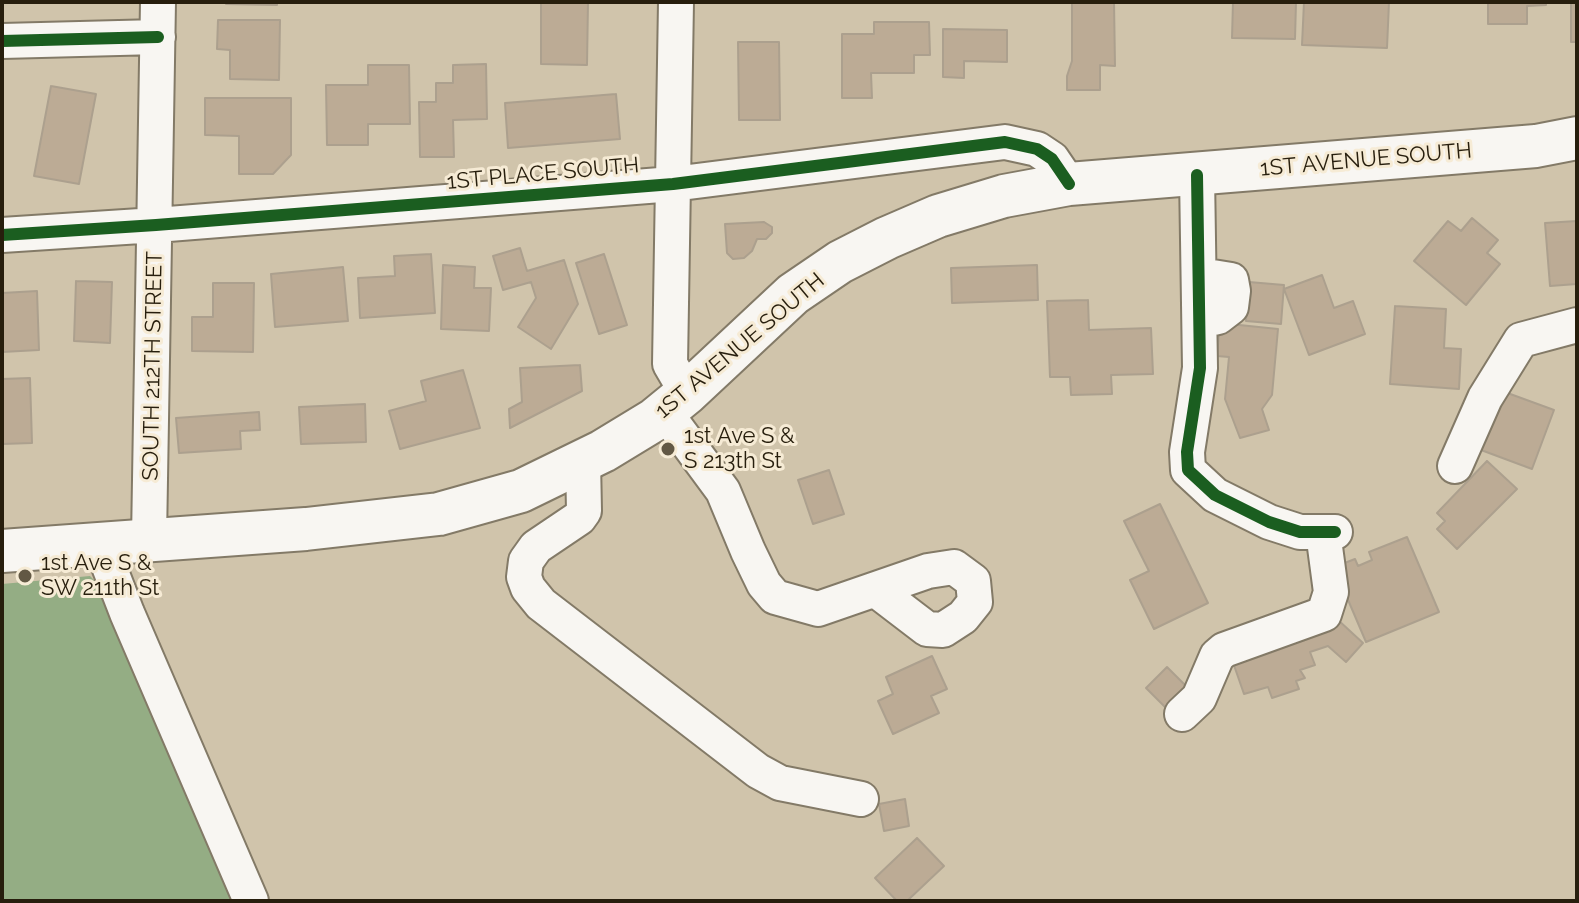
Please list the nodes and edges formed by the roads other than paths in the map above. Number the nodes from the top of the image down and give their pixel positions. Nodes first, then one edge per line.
1 (158, 2) edge
2 (676, 2) edge
3 (158, 37) junction
4 (2, 41) edge
5 (1577, 138) edge
6 (1197, 175) junction
7 (673, 184) junction
8 (1069, 184) junction
9 (156, 225) junction
10 (2, 235) edge
11 (1577, 325) edge
12 (676, 402) junction
13 (583, 461) junction
14 (1455, 466) dead end
15 (149, 539) junction
16 (100, 543) junction
17 (2, 551) edge
18 (876, 590) dead end
19 (1182, 714) dead end
20 (861, 799) dead end
21 (251, 901) edge

1 - 3 street, SOUTH 212TH STREET
2 - 7 street
3 - 4 street
3 - 9 street, SOUTH 212TH STREET
5 - 6 main road, 1ST AVENUE SOUTH
6 - 8 main road, 1ST AVENUE SOUTH
6 - 19 street
7 - 8 street, 1ST PLACE SOUTH
7 - 9 street, 1ST PLACE SOUTH
7 - 12 street
8 - 12 main road, 1ST AVENUE SOUTH
9 - 10 street, 1ST PLACE SOUTH
9 - 15 street, SOUTH 212TH STREET
11 - 14 street
12 - 13 main road, 1ST AVENUE SOUTH
12 - 18 street
13 - 15 main road, 1ST AVENUE SOUTH
13 - 20 street
15 - 16 main road, 1ST AVENUE SOUTH
16 - 17 main road, 1ST AVENUE SOUTH
16 - 21 street

